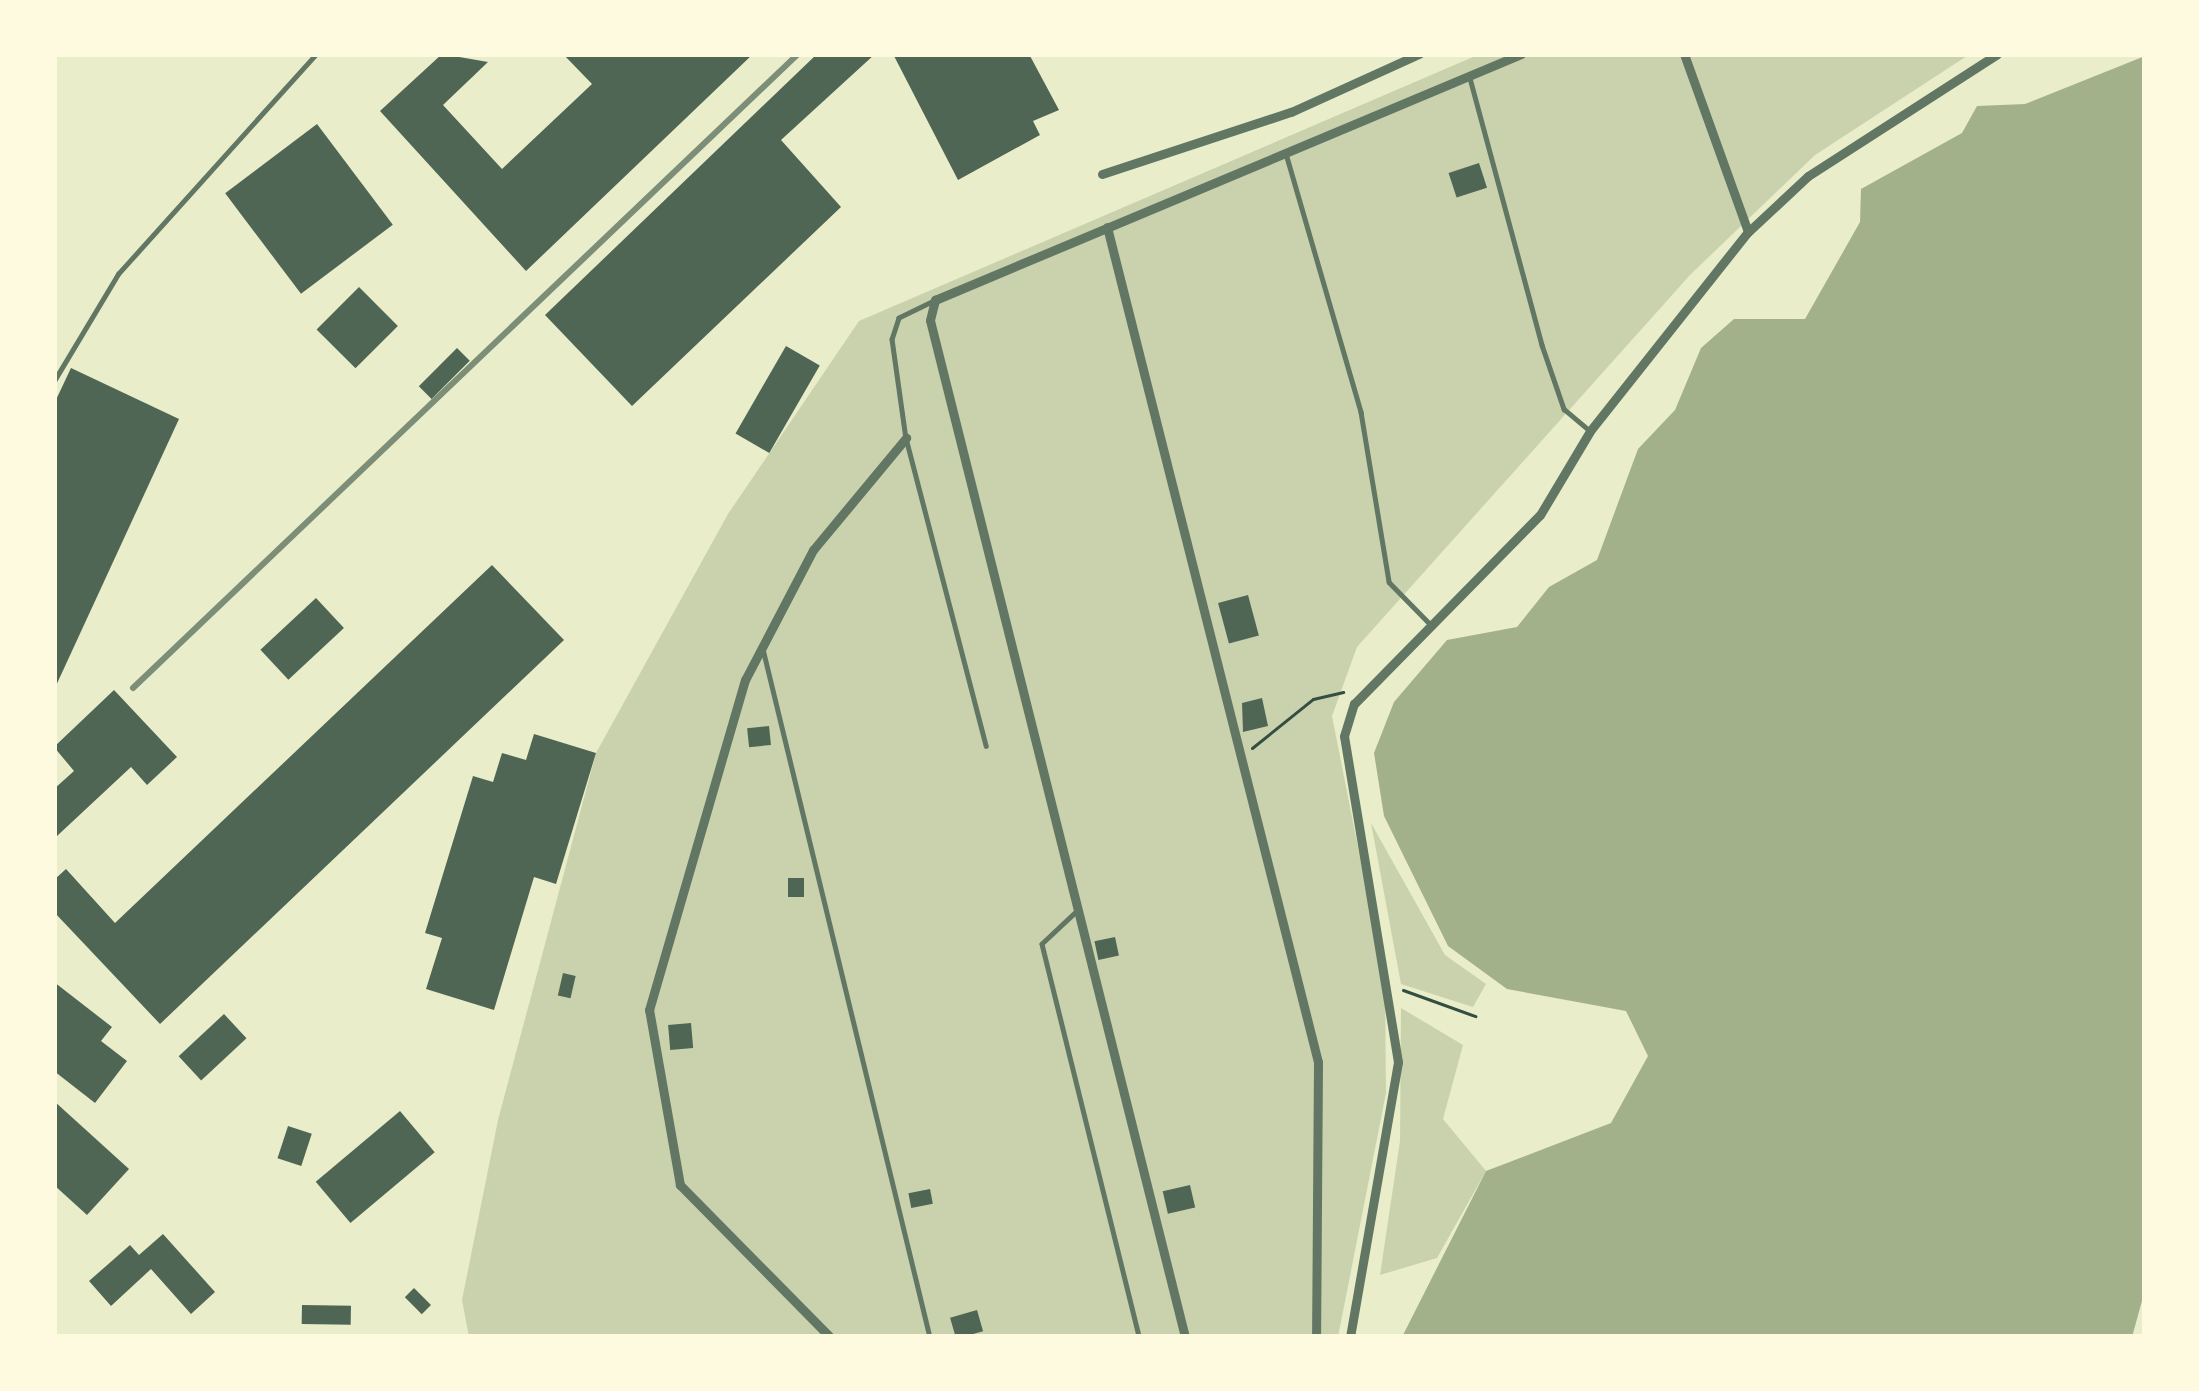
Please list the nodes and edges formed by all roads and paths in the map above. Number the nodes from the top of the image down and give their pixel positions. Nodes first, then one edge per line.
1 (316, 54) edge
2 (1419, 54) edge
3 (1521, 54) edge
4 (1684, 54) edge
5 (1996, 54) edge
6 (1468, 73) junction
7 (1287, 157) junction
8 (1102, 174) dead end
9 (1107, 227) junction
10 (1748, 232) junction
11 (935, 300) junction
12 (54, 382) edge
13 (1590, 431) junction
14 (906, 439) junction
15 (1427, 622) junction
16 (763, 646) junction
17 (1366, 688) junction
18 (986, 746) dead end
19 (1245, 753) junction
20 (1075, 913) junction
21 (1390, 983) junction
22 (1475, 1016) dead end
23 (638, 1337) edge
24 (661, 1337) edge
25 (830, 1337) edge
26 (930, 1337) edge
27 (1139, 1337) edge
28 (1185, 1337) edge
29 (1316, 1337) edge
30 (1350, 1337) edge

1 - 12 lane
2 - 8 street
3 - 6 street
4 - 10 street
5 - 10 street
6 - 7 street
6 - 13 lane
7 - 9 street
7 - 15 lane
9 - 11 street
9 - 19 street
10 - 13 street
11 - 14 lane
11 - 20 street
13 - 15 street
14 - 16 street
14 - 18 lane
15 - 17 street
16 - 25 street
16 - 26 lane
17 - 19 path
17 - 21 street
19 - 29 street
20 - 27 lane
20 - 28 street
21 - 22 path
21 - 30 street
23 - 24 lane

